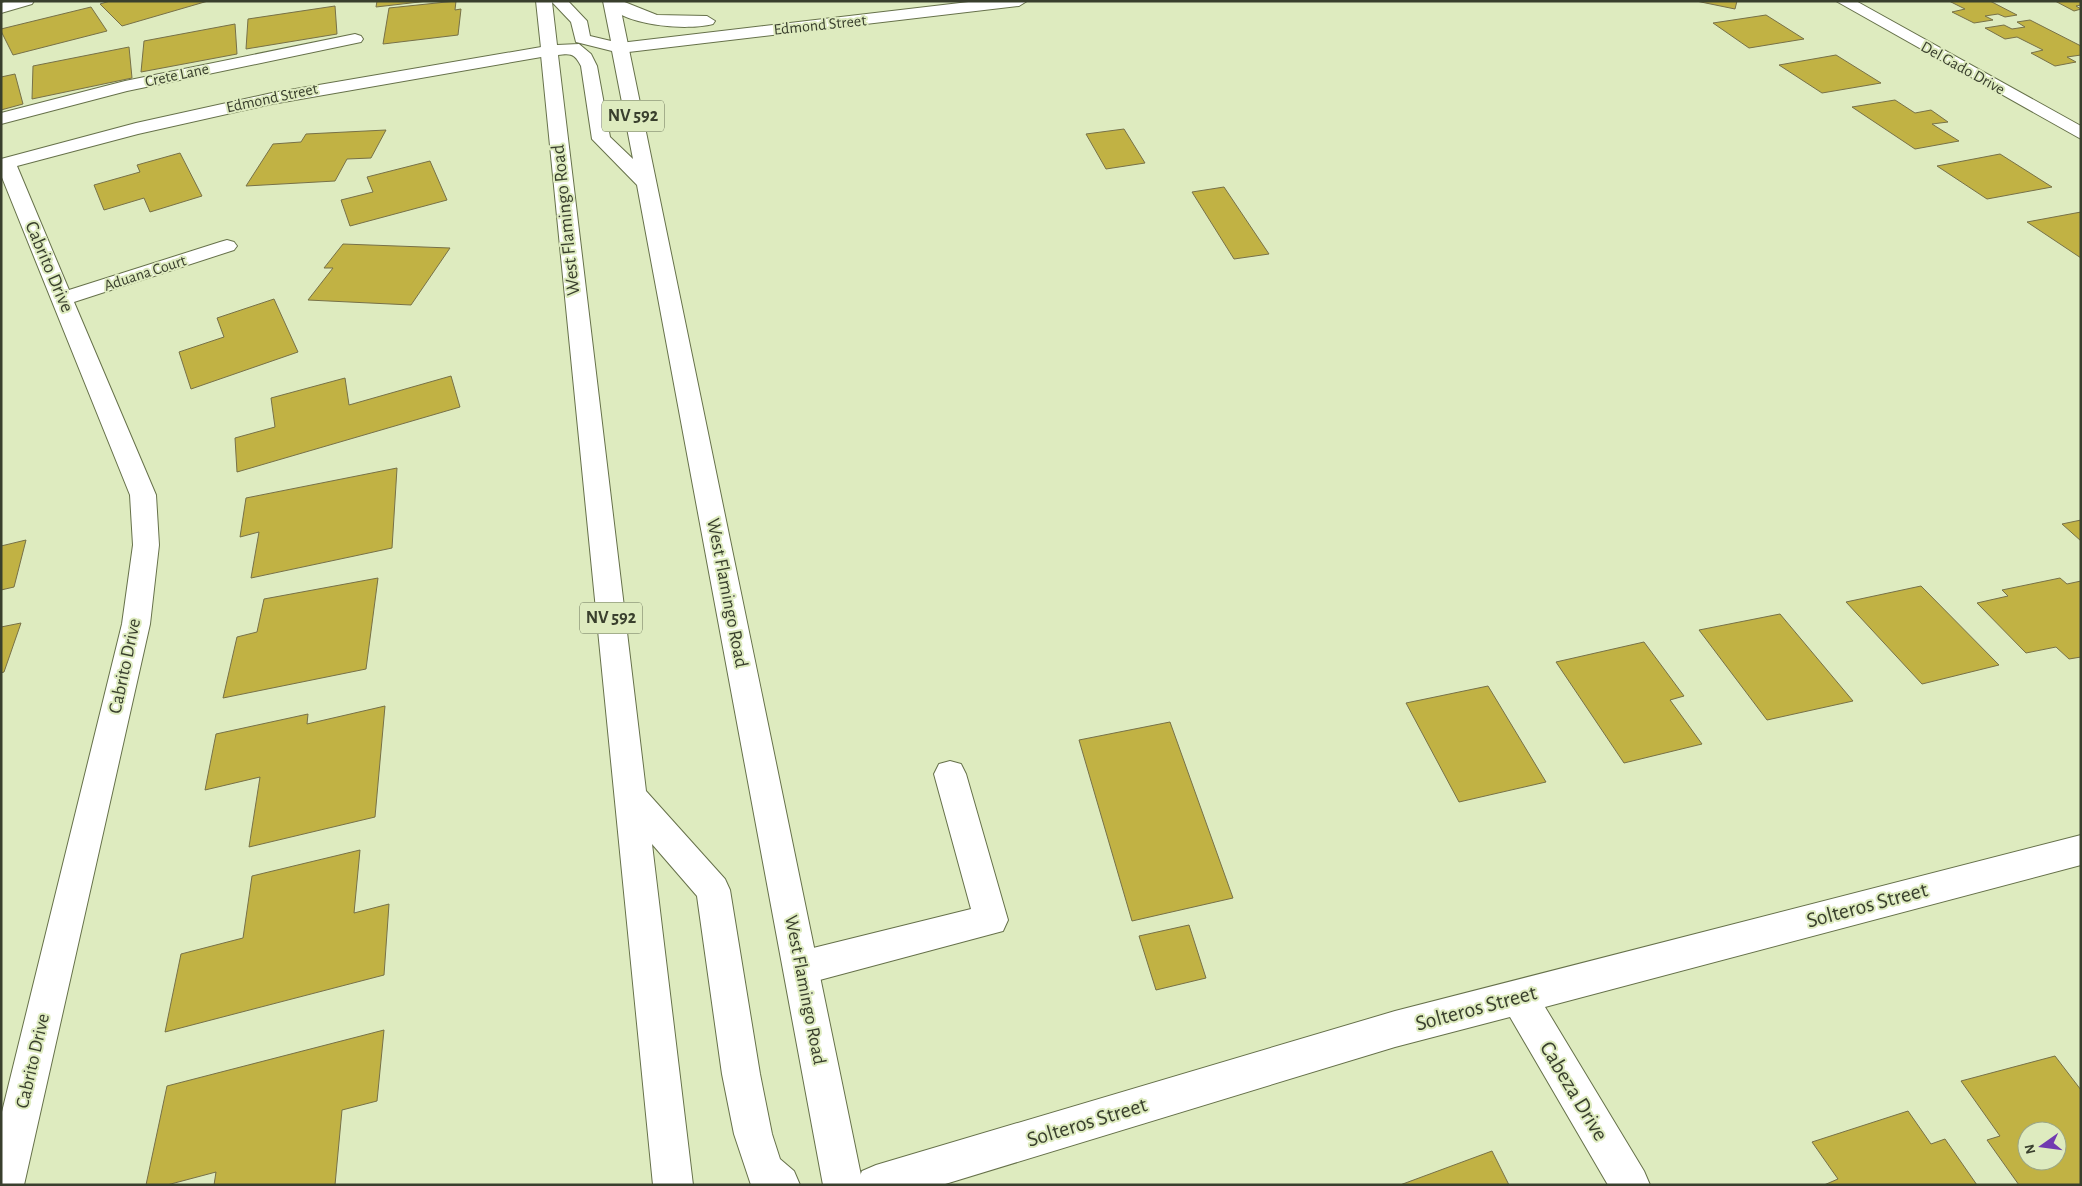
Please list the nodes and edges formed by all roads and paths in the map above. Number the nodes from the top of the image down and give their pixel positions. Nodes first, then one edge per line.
1 (26, 1) edge
2 (544, 1) edge
3 (559, 1) edge
4 (611, 1) edge
5 (903, 1) edge
6 (1019, 1) edge
7 (1844, 1) edge
8 (1, 8) edge
9 (355, 39) dead end
10 (620, 48) junction
11 (548, 51) junction
12 (1, 119) edge
13 (2081, 134) edge
14 (4, 164) edge
15 (647, 184) junction
16 (227, 246) dead end
17 (63, 299) junction
18 (950, 774) dead end
19 (631, 797) junction
20 (2081, 850) edge
21 (801, 968) junction
22 (1518, 996) junction
23 (4, 1185) edge
24 (673, 1185) edge
25 (780, 1185) edge
26 (843, 1185) edge
27 (876, 1185) edge
28 (1630, 1185) edge

1 - 8 street
2 - 11 street, West Flamingo Road / NV 592
3 - 10 street
4 - 5 street, Edmond Street
4 - 10 street, West Flamingo Road / NV 592
6 - 10 street, Edmond Street
7 - 13 street, Del Gado Drive
9 - 12 street, Crete Lane
10 - 15 street, West Flamingo Road / NV 592
11 - 14 street, Edmond Street
11 - 15 street, Edmond Street
11 - 19 street, West Flamingo Road / NV 592
14 - 17 street, Cabrito Drive
15 - 21 street, West Flamingo Road / NV 592
16 - 17 street, Aduana Court
17 - 23 street, Cabrito Drive
18 - 21 street
19 - 24 street, West Flamingo Road / NV 592
19 - 25 street
20 - 22 street, Solteros Street
21 - 26 street, West Flamingo Road / NV 592
22 - 27 street, Solteros Street
22 - 28 street, Cabeza Drive

